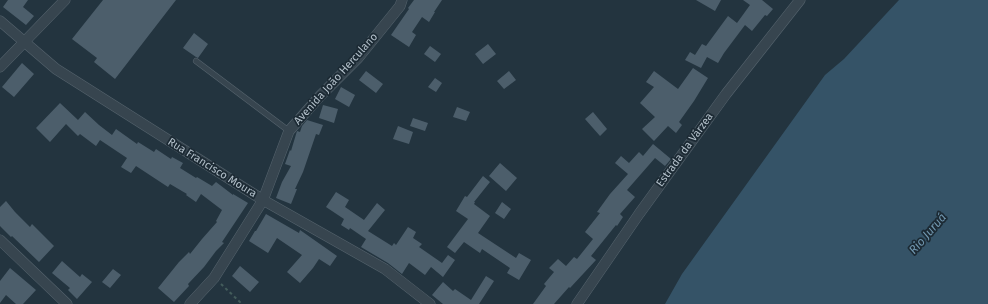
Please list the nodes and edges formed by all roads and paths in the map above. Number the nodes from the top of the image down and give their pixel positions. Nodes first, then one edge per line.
1 (65, 0) edge
2 (402, 0) edge
3 (800, 0) edge
4 (0, 21) edge
5 (25, 42) junction
6 (196, 61) dead end
7 (0, 67) edge
8 (289, 131) junction
9 (263, 200) junction
10 (0, 240) edge
11 (214, 278) junction
12 (67, 304) edge
13 (190, 304) edge
14 (242, 304) edge
15 (430, 304) edge
16 (577, 304) edge

1 - 5 street
2 - 8 street, Avenida João Herculano
3 - 16 street, Estrada da Várzea
4 - 5 street, Rua Francisco Moura
5 - 7 street
5 - 9 street, Rua Francisco Moura
6 - 8 lane
8 - 9 street, Avenida João Herculano
9 - 11 street, Avenida João Herculano
9 - 15 street, Rua Francisco Moura
10 - 12 street
11 - 13 street, Avenida João Herculano
11 - 14 path

